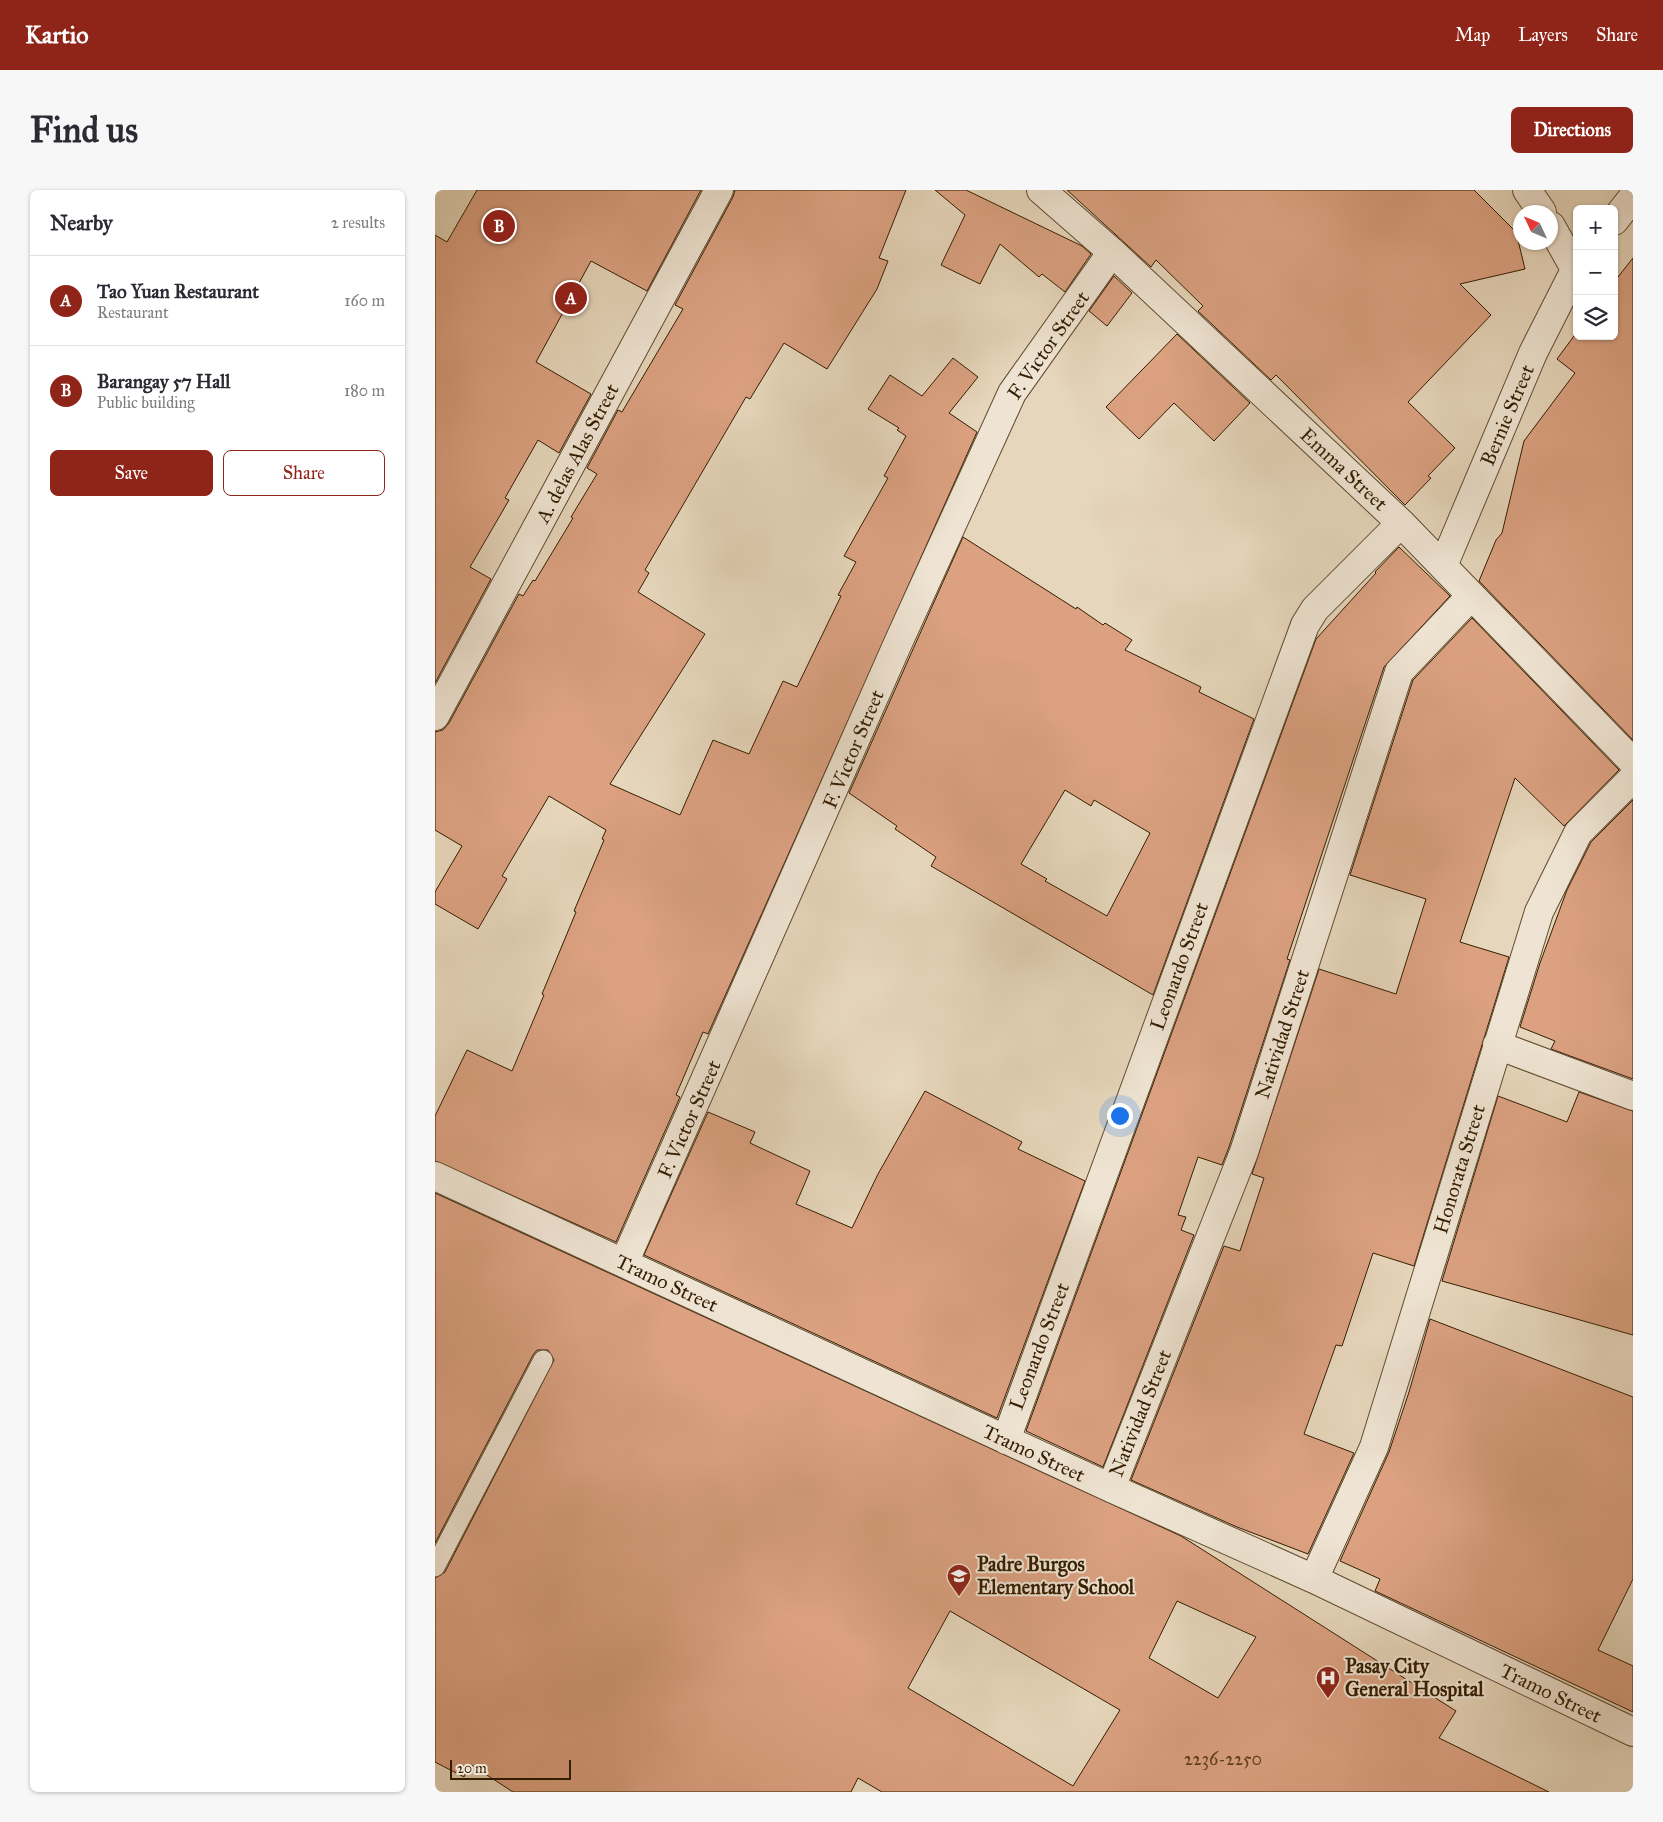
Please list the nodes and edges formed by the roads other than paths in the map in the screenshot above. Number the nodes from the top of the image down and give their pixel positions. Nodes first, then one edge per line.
1 (719, 190) edge
2 (1041, 190) edge
3 (1527, 190) edge
4 (1633, 197) edge
5 (1537, 205) edge
6 (1618, 216) edge
7 (1558, 237) edge
8 (1112, 252) junction
9 (1573, 262) edge
10 (1573, 273) edge
11 (1401, 523) junction
12 (1443, 566) junction
13 (1471, 596) junction
14 (435, 716) edge
15 (1633, 762) edge
16 (1633, 778) edge
17 (1497, 1045) junction
18 (1633, 1096) edge
19 (435, 1176) edge
20 (625, 1263) junction
21 (543, 1360) dead end
22 (1006, 1440) junction
23 (1111, 1488) junction
24 (435, 1567) edge
25 (1314, 1579) junction
26 (1633, 1732) edge

1 - 14 street, A. delas Alas Street
2 - 8 street, Emma Street
3 - 5 street
4 - 6 street
7 - 9 street
8 - 11 street, Emma Street
8 - 20 street, F. Victor Street
10 - 12 street, Bernie Street
11 - 12 street, Emma Street
11 - 22 street, Leonardo Street
12 - 13 street, Emma Street
13 - 15 street, Emma Street
13 - 23 street, Natividad Street
16 - 17 street, Honorata Street
17 - 18 street
17 - 25 street, Honorata Street
19 - 20 street, Tramo Street
20 - 22 street, Tramo Street
21 - 24 lane
22 - 23 street, Tramo Street
23 - 25 street, Tramo Street
25 - 26 street, Tramo Street

